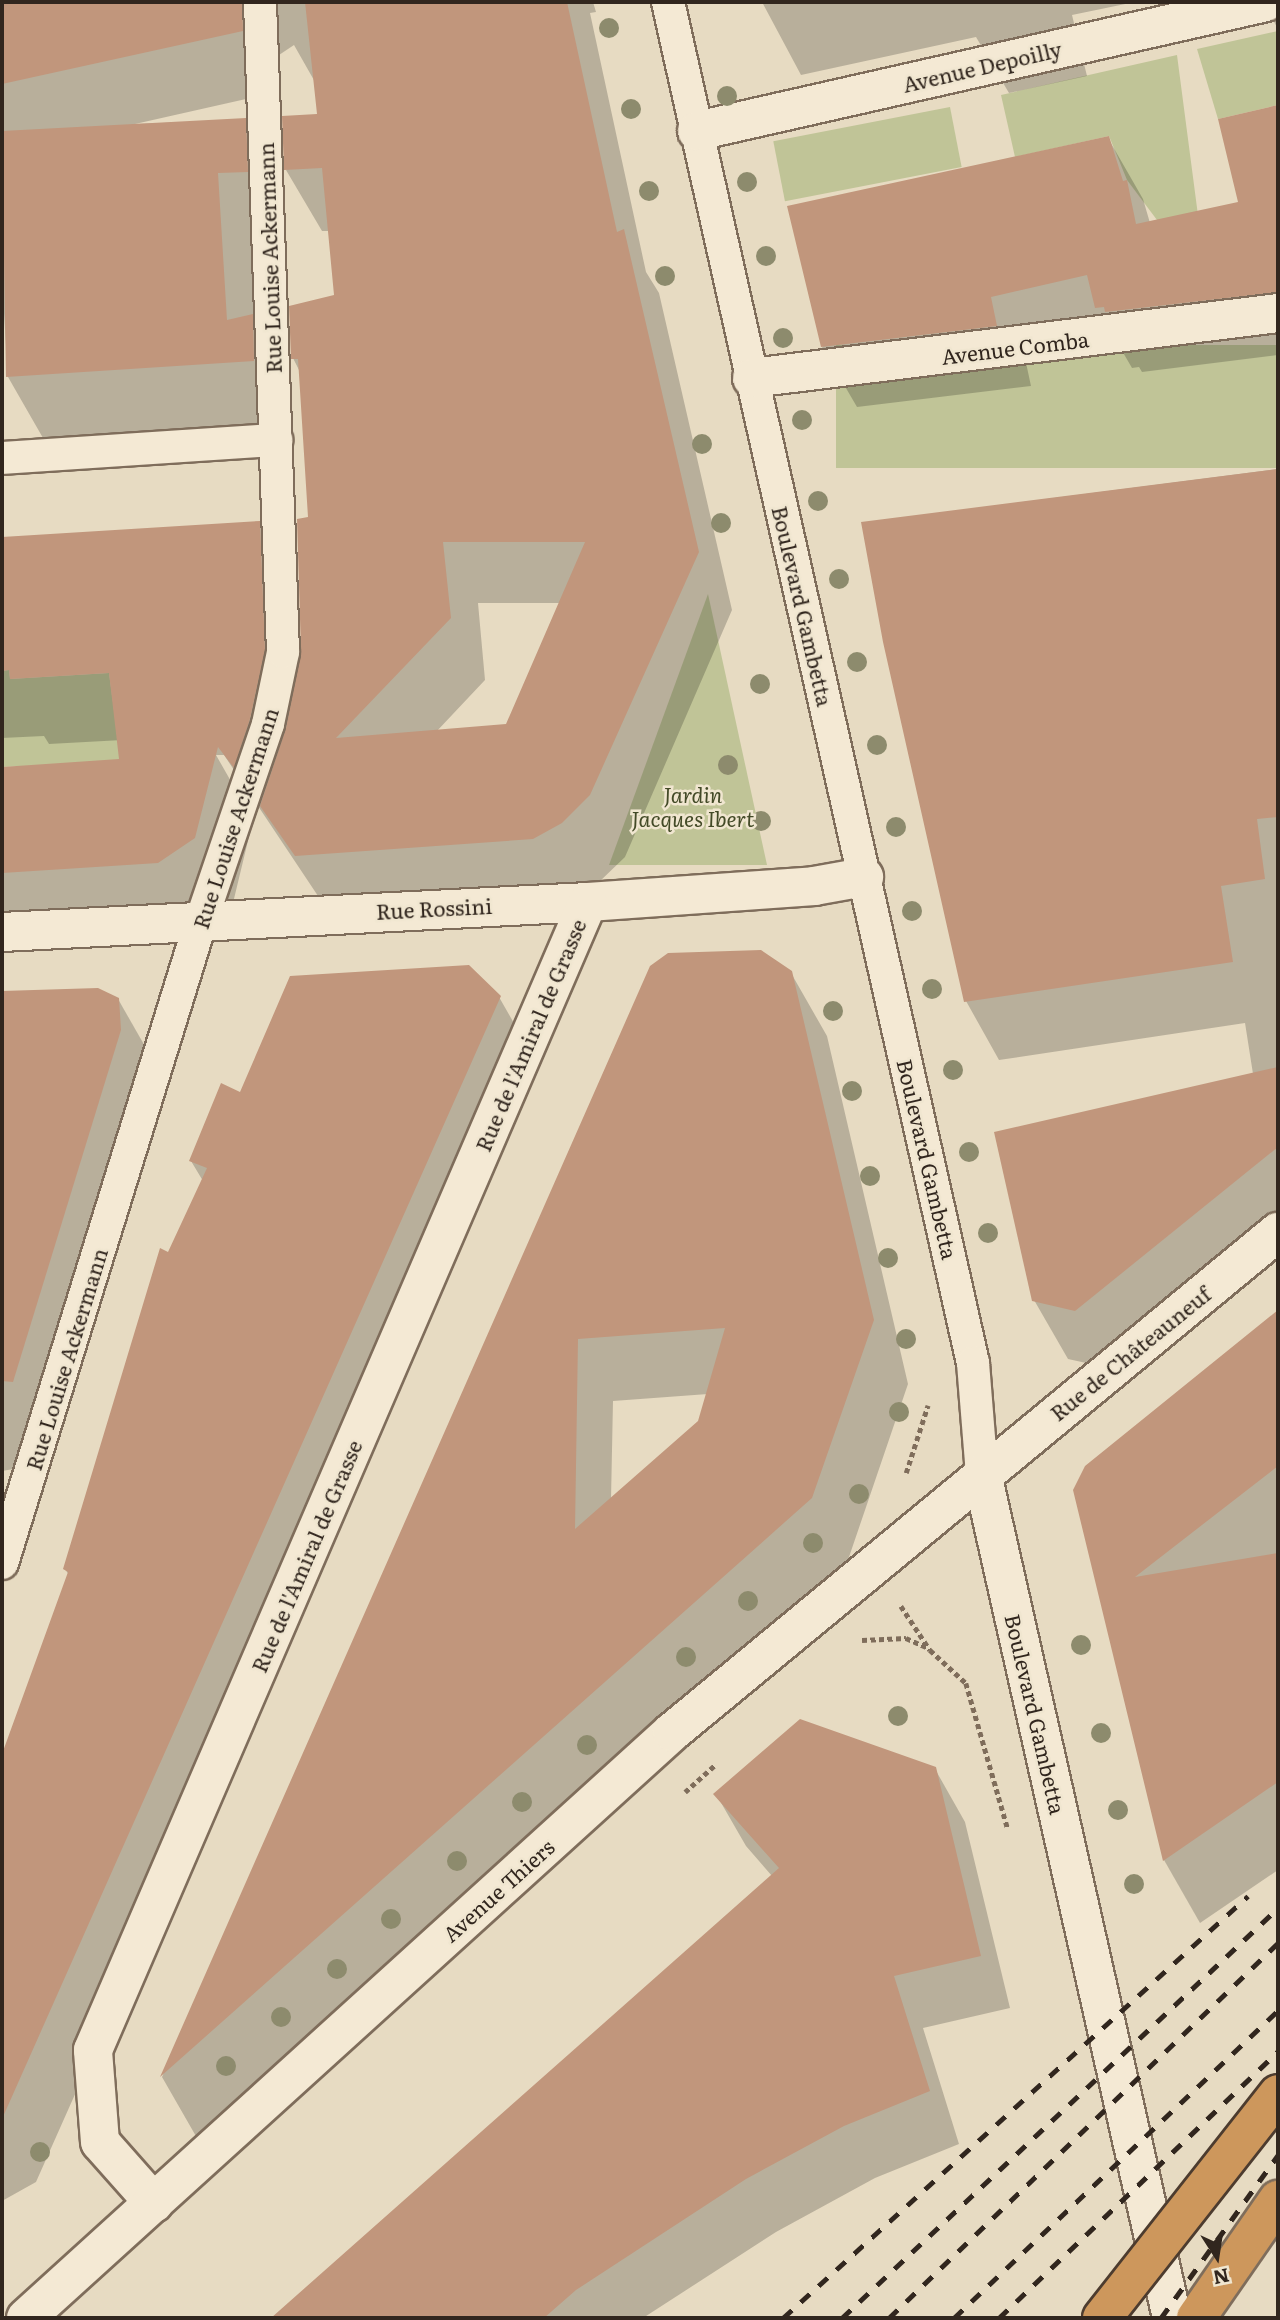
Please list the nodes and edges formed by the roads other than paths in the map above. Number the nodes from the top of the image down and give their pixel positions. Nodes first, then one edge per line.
1 (260, 2) edge
2 (668, 2) edge
3 (1266, 2) edge
4 (697, 131) junction
5 (1278, 313) edge
6 (752, 378) junction
7 (276, 440) junction
8 (2, 458) edge
9 (864, 877) junction
10 (588, 902) junction
11 (201, 921) junction
12 (2, 932) edge
13 (1278, 1232) edge
14 (982, 1474) junction
15 (2, 1563) edge
16 (1278, 2094) edge
17 (1278, 2200) edge
18 (154, 2203) junction
19 (26, 2318) edge
20 (1102, 2318) edge
21 (1172, 2318) edge
22 (1196, 2318) edge

1 - 7 lane, Rue Louise Ackermann
2 - 4 lane, Boulevard Gambetta
3 - 4 street, Avenue Depoilly
4 - 6 lane, Boulevard Gambetta
5 - 6 street, Avenue Comba
6 - 9 lane, Boulevard Gambetta
7 - 8 lane
7 - 11 lane, Rue Louise Ackermann
9 - 10 street, Rue Rossini
9 - 14 lane, Boulevard Gambetta
10 - 11 street, Rue Rossini
10 - 18 street, Rue de l'Amiral de Grasse
11 - 12 street, Rue Rossini
11 - 15 lane, Rue Louise Ackermann
13 - 14 street, Rue de Châteauneuf
14 - 18 street, Avenue Thiers
14 - 21 street, Boulevard Gambetta
16 - 20 highway, bridge
17 - 22 highway
18 - 19 street, Avenue Thiers

